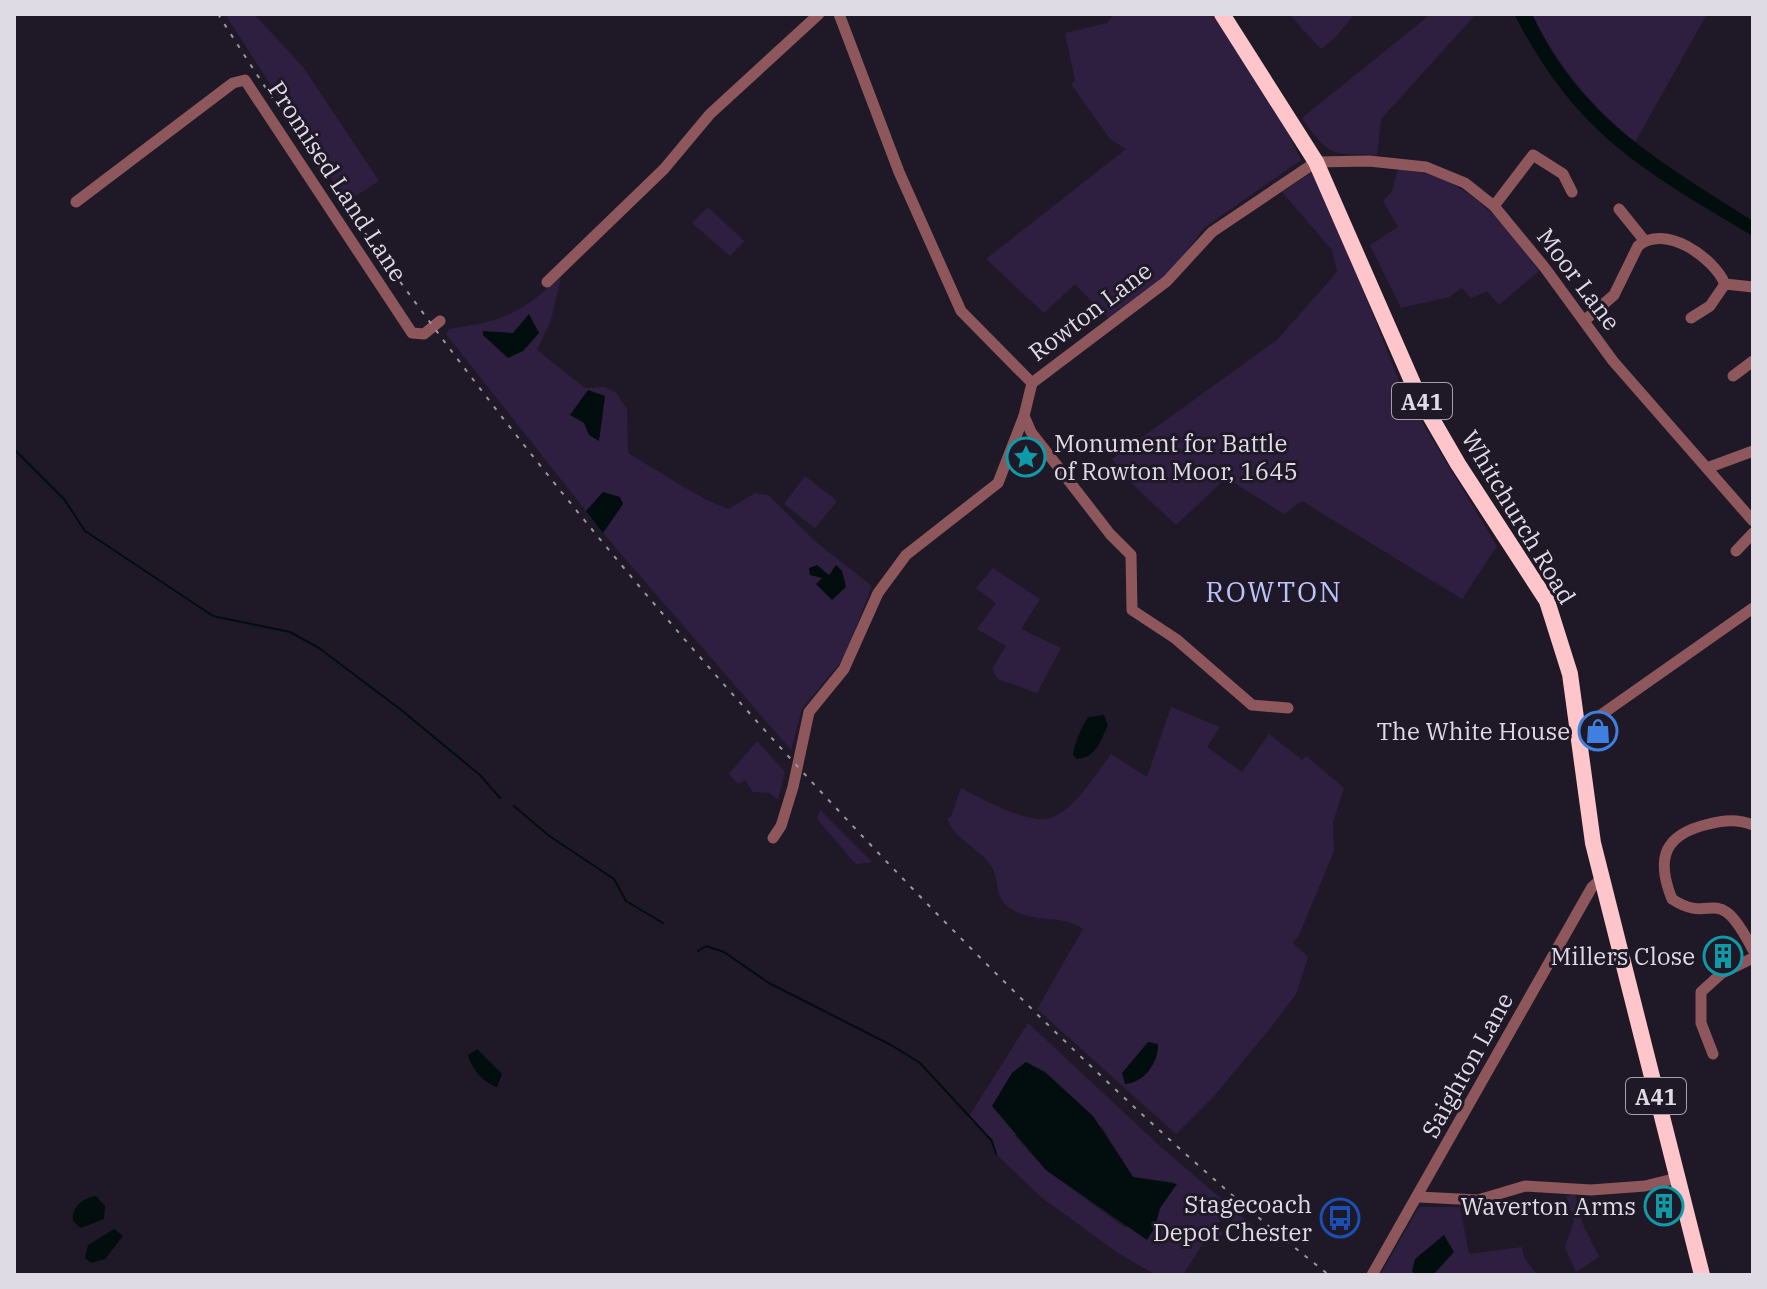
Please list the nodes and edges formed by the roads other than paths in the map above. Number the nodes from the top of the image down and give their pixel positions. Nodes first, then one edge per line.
1 (819, 14) edge
2 (839, 14) edge
3 (1222, 14) edge
4 (1316, 162) junction
5 (1572, 192) dead end
6 (76, 202) dead end
7 (1494, 206) junction
8 (1619, 209) dead end
9 (1644, 240) junction
10 (547, 282) dead end
11 (1725, 284) junction
12 (1753, 287) edge
13 (1691, 318) dead end
14 (440, 321) dead end
15 (1584, 321) junction
16 (1752, 363) edge
17 (1733, 376) dead end
18 (1032, 383) junction
19 (1024, 416) junction
20 (1753, 451) edge
21 (1707, 468) junction
22 (1753, 521) edge
23 (1753, 533) edge
24 (1736, 551) dead end
25 (1753, 608) edge
26 (1288, 708) dead end
27 (1578, 731) junction
28 (1753, 825) edge
29 (773, 838) dead end
30 (1601, 879) junction
31 (1753, 950) edge
32 (1753, 958) edge
33 (1713, 1054) dead end
34 (1677, 1178) junction
35 (1419, 1197) junction
36 (1372, 1275) edge
37 (1702, 1275) edge

1 - 10 street
2 - 18 street, Rowton Lane
3 - 4 highway, Whitchurch Road / A41
4 - 7 street, Moor Lane
4 - 18 street, Rowton Lane
4 - 27 highway, Whitchurch Road / A41
5 - 7 street
6 - 14 street, Promised Land Lane
7 - 15 street, Moor Lane
8 - 9 street
9 - 11 street
9 - 15 street
11 - 12 street
11 - 13 street
15 - 21 street, Moor Lane
16 - 17 street
18 - 19 street
19 - 26 street
19 - 29 street
20 - 21 street
21 - 22 street, Moor Lane
23 - 24 street
25 - 27 street
27 - 30 highway, Whitchurch Road / A41
28 - 31 street
30 - 34 highway, Whitchurch Road / A41
30 - 35 street, Saighton Lane
32 - 33 street
34 - 35 street
34 - 37 highway, Whitchurch Road / A41
35 - 36 street, Saighton Lane

